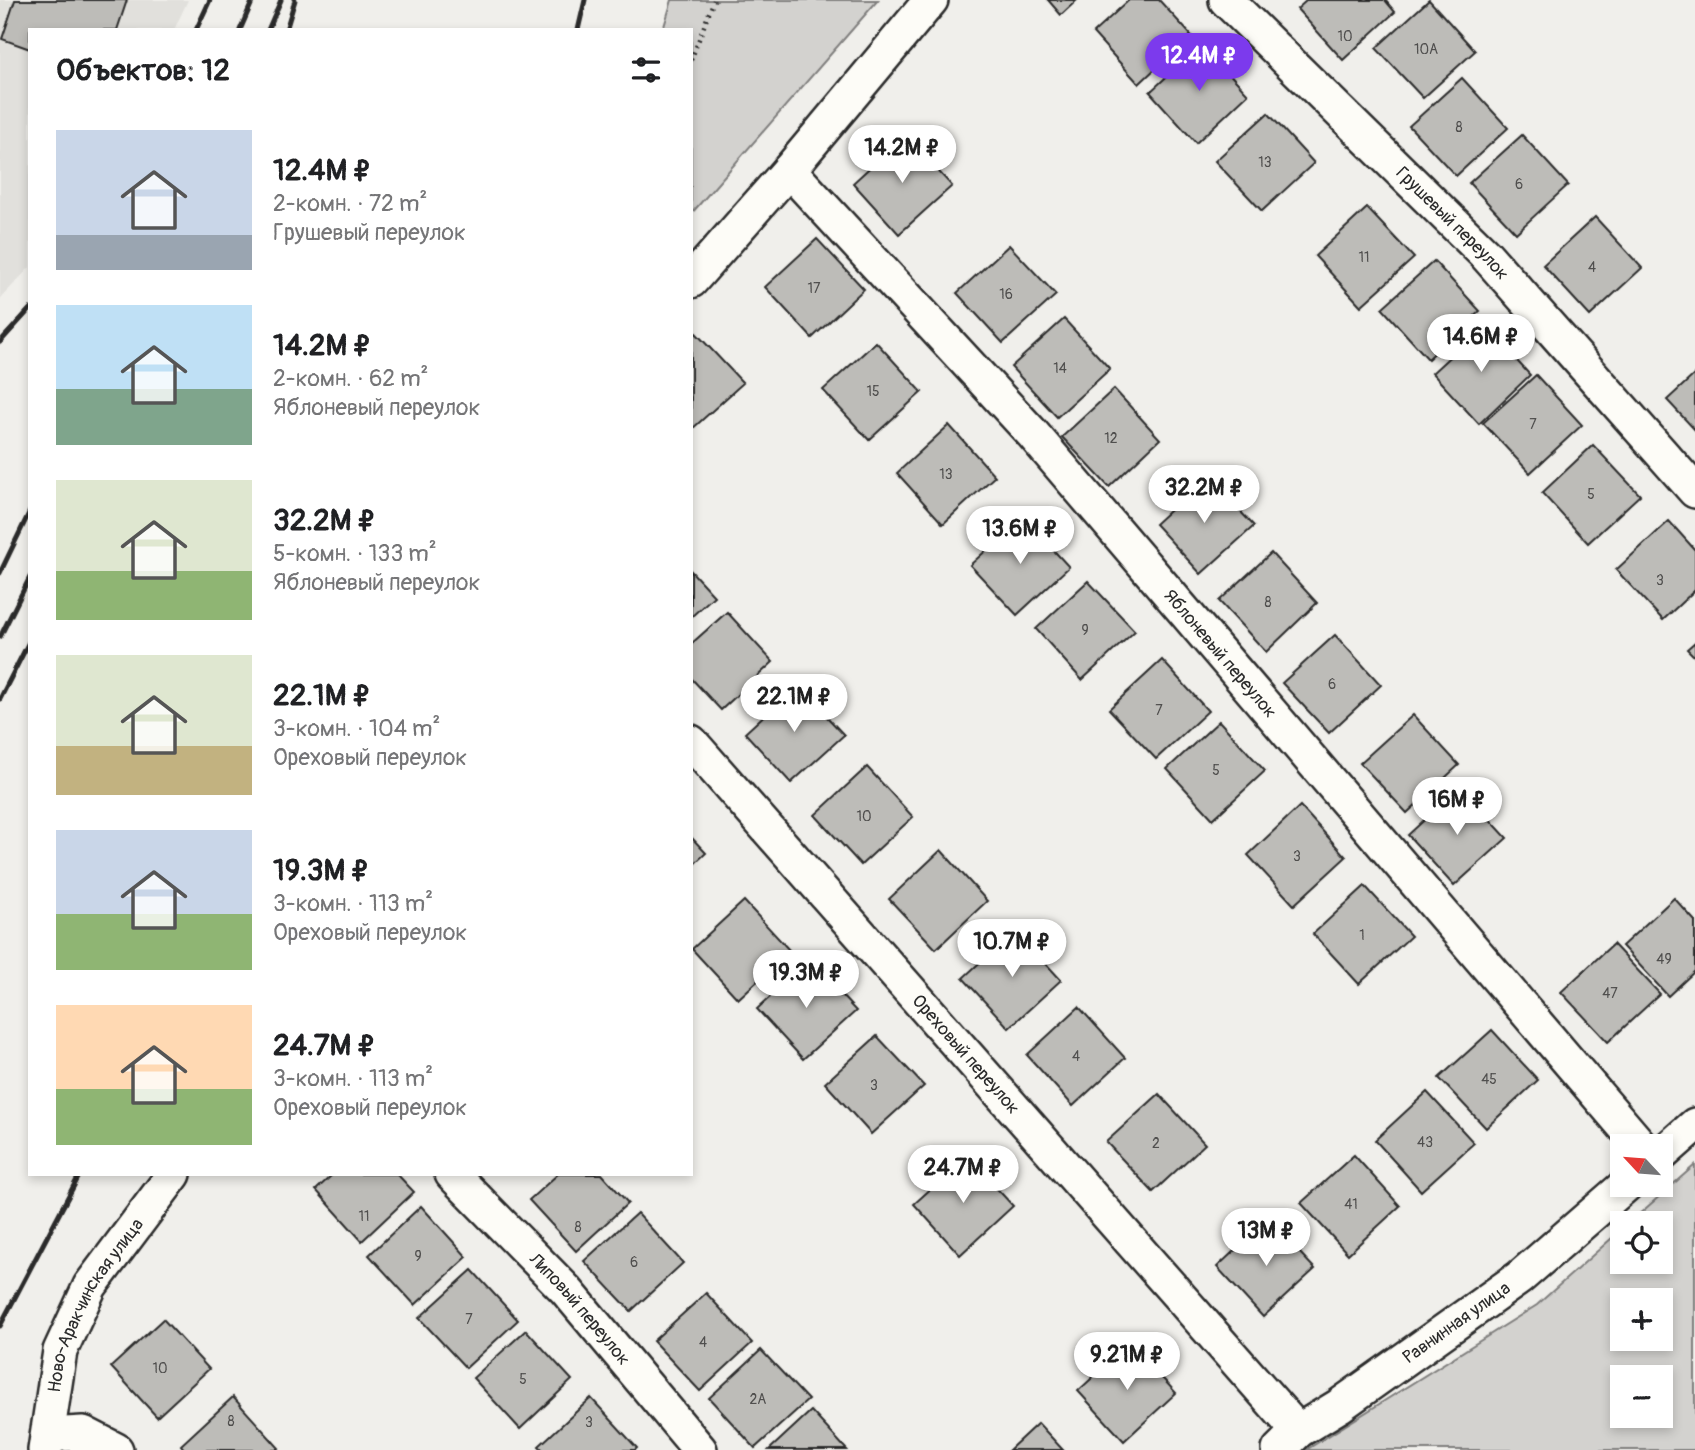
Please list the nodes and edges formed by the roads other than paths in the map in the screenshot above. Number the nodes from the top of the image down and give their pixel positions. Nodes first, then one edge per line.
1 (932, 0) edge
2 (1226, 0) edge
3 (789, 170) junction
4 (693, 279) edge
5 (1695, 491) edge
6 (693, 743) edge
7 (1695, 1125) edge
8 (1631, 1134) edge
9 (1673, 1144) edge
10 (172, 1176) edge
11 (454, 1176) edge
12 (1612, 1197) edge
13 (1289, 1441) edge
14 (47, 1442) edge
15 (116, 1450) edge
16 (699, 1450) edge

1 - 3 street
2 - 5 street, Грушевый переулок
3 - 4 street
3 - 8 street, Яблоневый переулок
6 - 13 street, Ореховый переулок
7 - 9 street
10 - 14 street, Ново-Аракчинская улица
11 - 16 street, Липовый переулок
12 - 13 street, Равнинная улица
14 - 15 street

